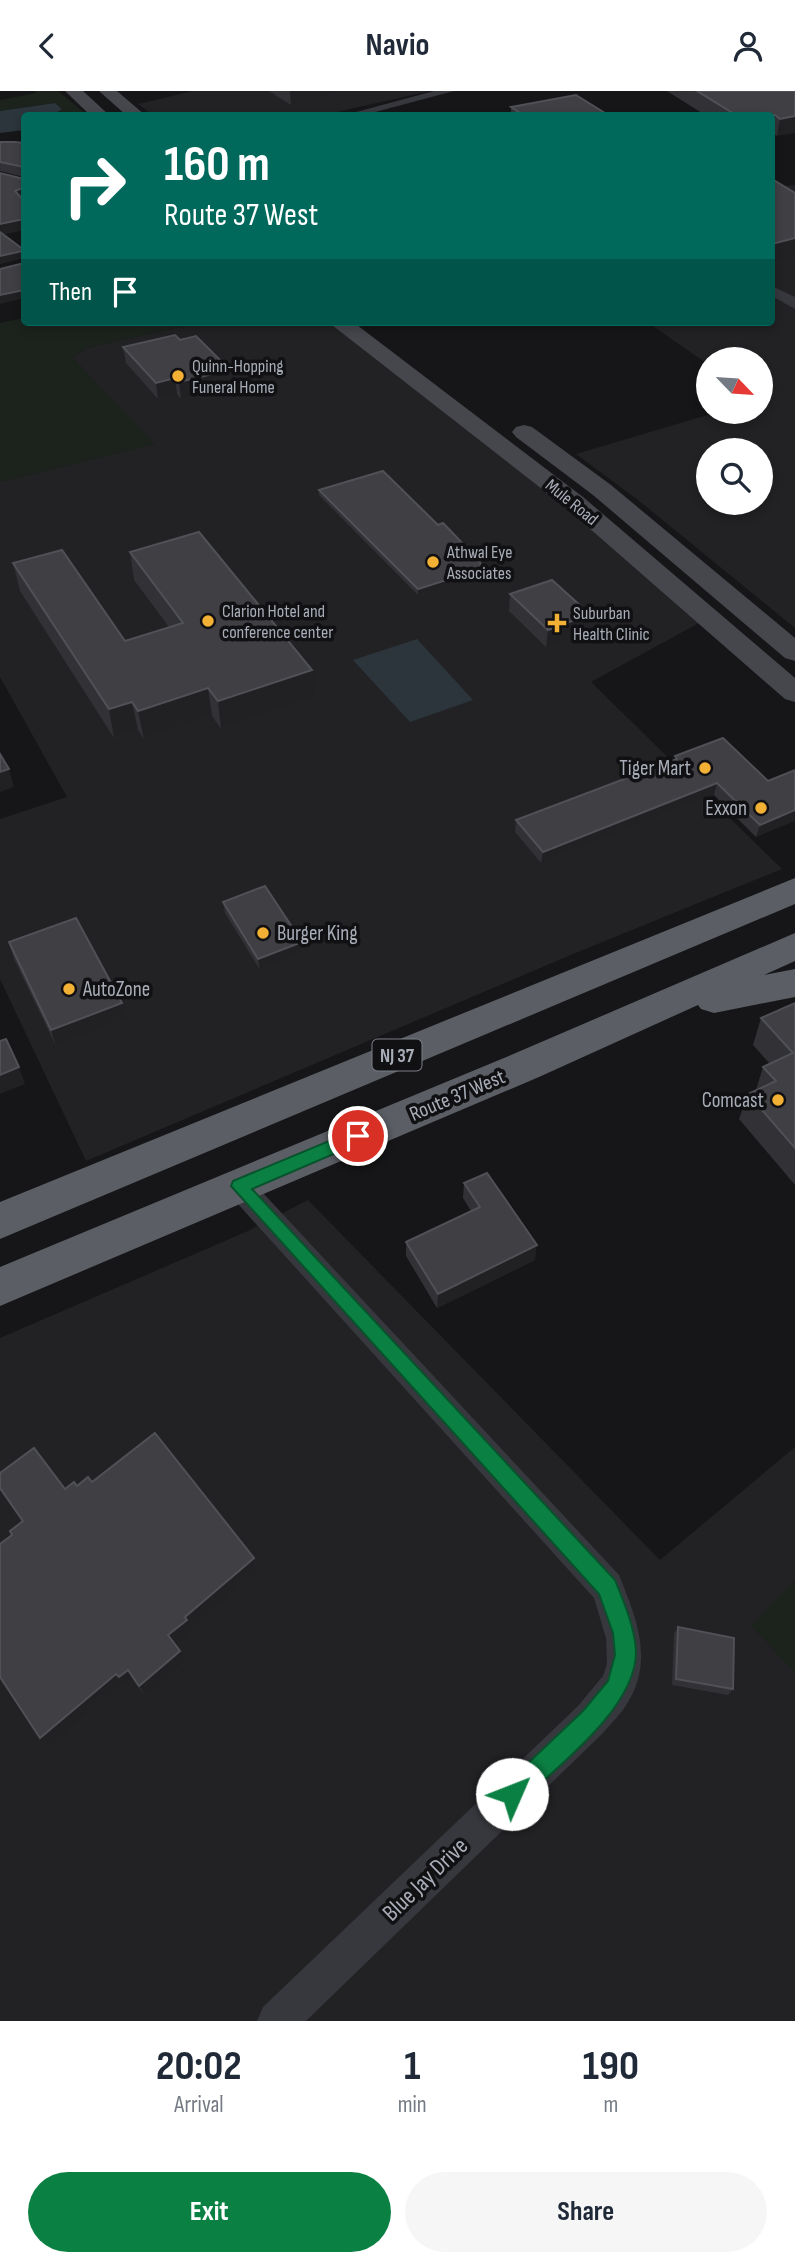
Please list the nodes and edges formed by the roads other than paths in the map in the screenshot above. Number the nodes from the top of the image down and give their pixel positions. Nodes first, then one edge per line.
1 (73, 91) edge
2 (107, 91) edge
3 (448, 91) edge
4 (97, 112) edge
5 (132, 112) edge
6 (363, 112) edge
7 (776, 292) dead end
8 (795, 303) edge
9 (386, 328) dead end
10 (348, 329) edge
11 (427, 362) dead end
12 (467, 392) dead end
13 (503, 417) dead end
14 (573, 469) junction
15 (544, 479) junction
16 (653, 531) junction
17 (621, 543) junction
18 (795, 652) edge
19 (795, 693) edge
20 (795, 890) edge
21 (795, 946) edge
22 (795, 983) edge
23 (643, 1012) junction
24 (239, 1186) junction
25 (0, 1221) edge
26 (0, 1287) edge
27 (276, 2021) edge

1 - 4 main road
2 - 5 main road
3 - 6 street
7 - 8 street
9 - 10 main road
10 - 15 main road, Mule Road
11 - 12 main road
13 - 14 main road, Mule Road
14 - 15 main road
14 - 16 main road, Mule Road
15 - 17 main road, Mule Road
16 - 17 main road
16 - 18 main road, Mule Road
17 - 19 main road, Mule Road
20 - 25 highway, NJ 37
21 - 23 highway, Route 37 West
22 - 23 highway
23 - 24 highway, Route 37 West
24 - 26 highway, Route 37 West
24 - 27 street, Blue Jay Drive

